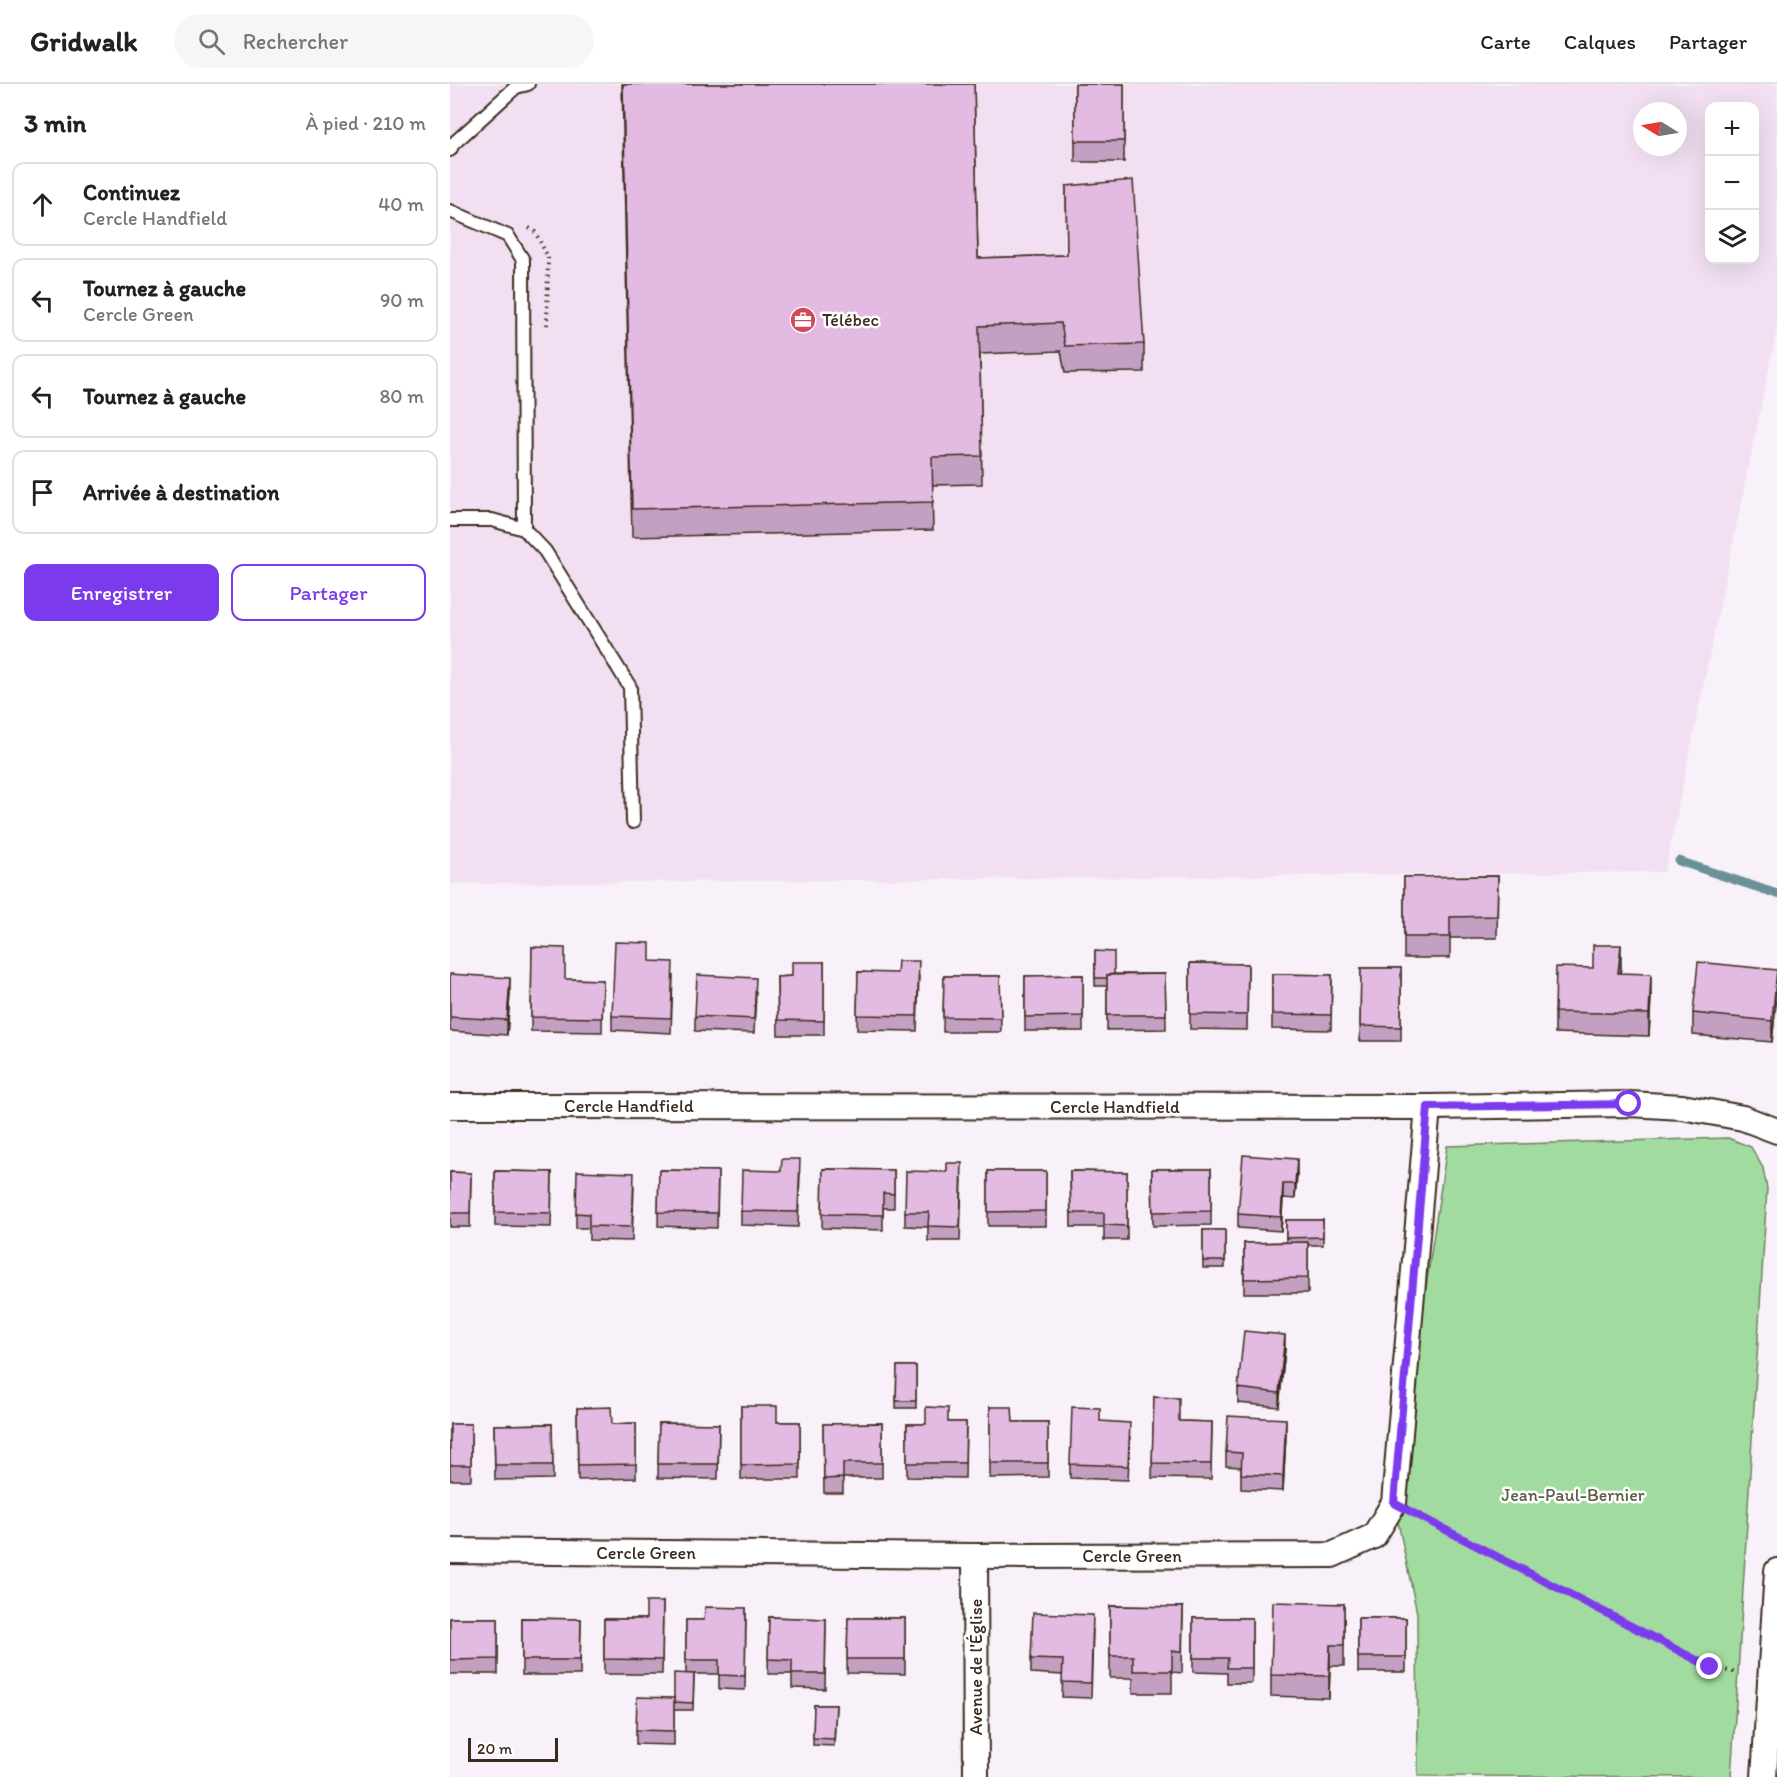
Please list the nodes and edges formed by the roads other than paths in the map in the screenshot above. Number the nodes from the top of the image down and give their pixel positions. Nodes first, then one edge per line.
1 (528, 84) edge
2 (450, 150) edge
3 (450, 211) edge
4 (450, 520) edge
5 (524, 529) junction
6 (633, 822) dead end
7 (450, 1106) edge
8 (1428, 1107) junction
9 (1777, 1131) edge
10 (450, 1551) edge
11 (975, 1556) junction
12 (1777, 1571) edge
13 (976, 1777) edge
14 (1764, 1777) edge

1 - 2 lane
3 - 5 lane
4 - 5 lane
5 - 6 lane
7 - 8 street, Cercle Handfield
8 - 9 street, Cercle Handfield
8 - 11 street, Cercle Green
10 - 11 street, Cercle Green
11 - 13 street, Avenue de l'Église
12 - 14 street

